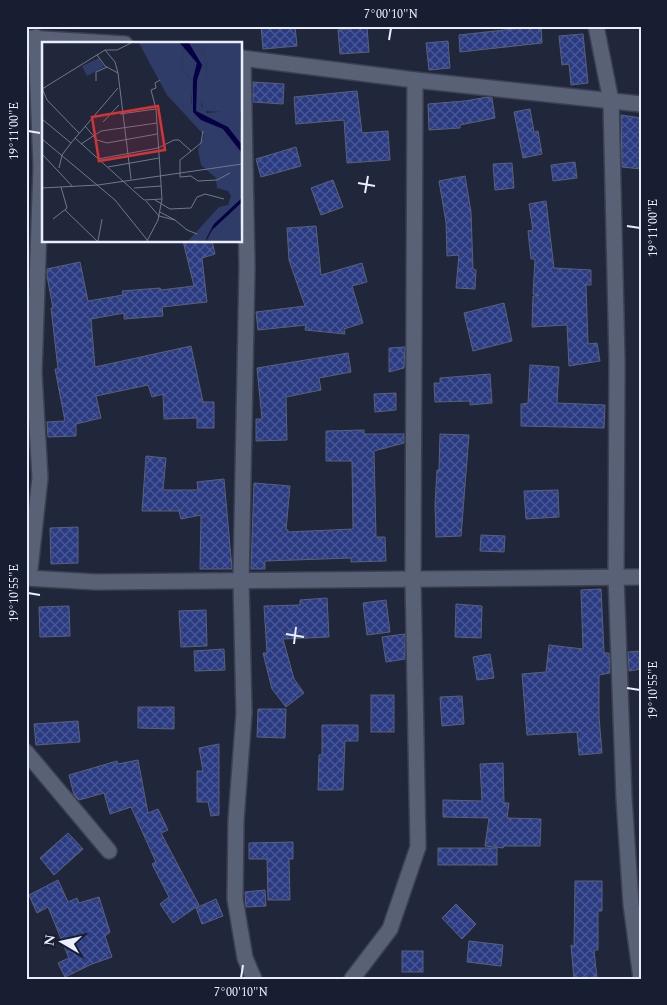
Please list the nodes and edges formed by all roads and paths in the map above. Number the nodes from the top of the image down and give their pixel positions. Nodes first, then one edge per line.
1 (596, 26) edge
2 (31, 38) edge
3 (94, 42) edge
4 (242, 59) edge
5 (415, 80) junction
6 (611, 101) junction
7 (641, 104) edge
8 (616, 577) junction
9 (641, 577) edge
10 (28, 578) edge
11 (413, 579) junction
12 (241, 581) junction
13 (26, 752) edge
14 (109, 851) dead end
15 (641, 978) edge
16 (254, 979) edge
17 (352, 979) edge

1 - 6 street
2 - 3 street
2 - 10 street
4 - 5 street
4 - 12 street
5 - 6 street
5 - 11 street
6 - 7 street
6 - 8 street
8 - 9 street
8 - 11 street
8 - 15 street
10 - 12 street
11 - 12 street
11 - 17 street
12 - 16 street
13 - 14 street

